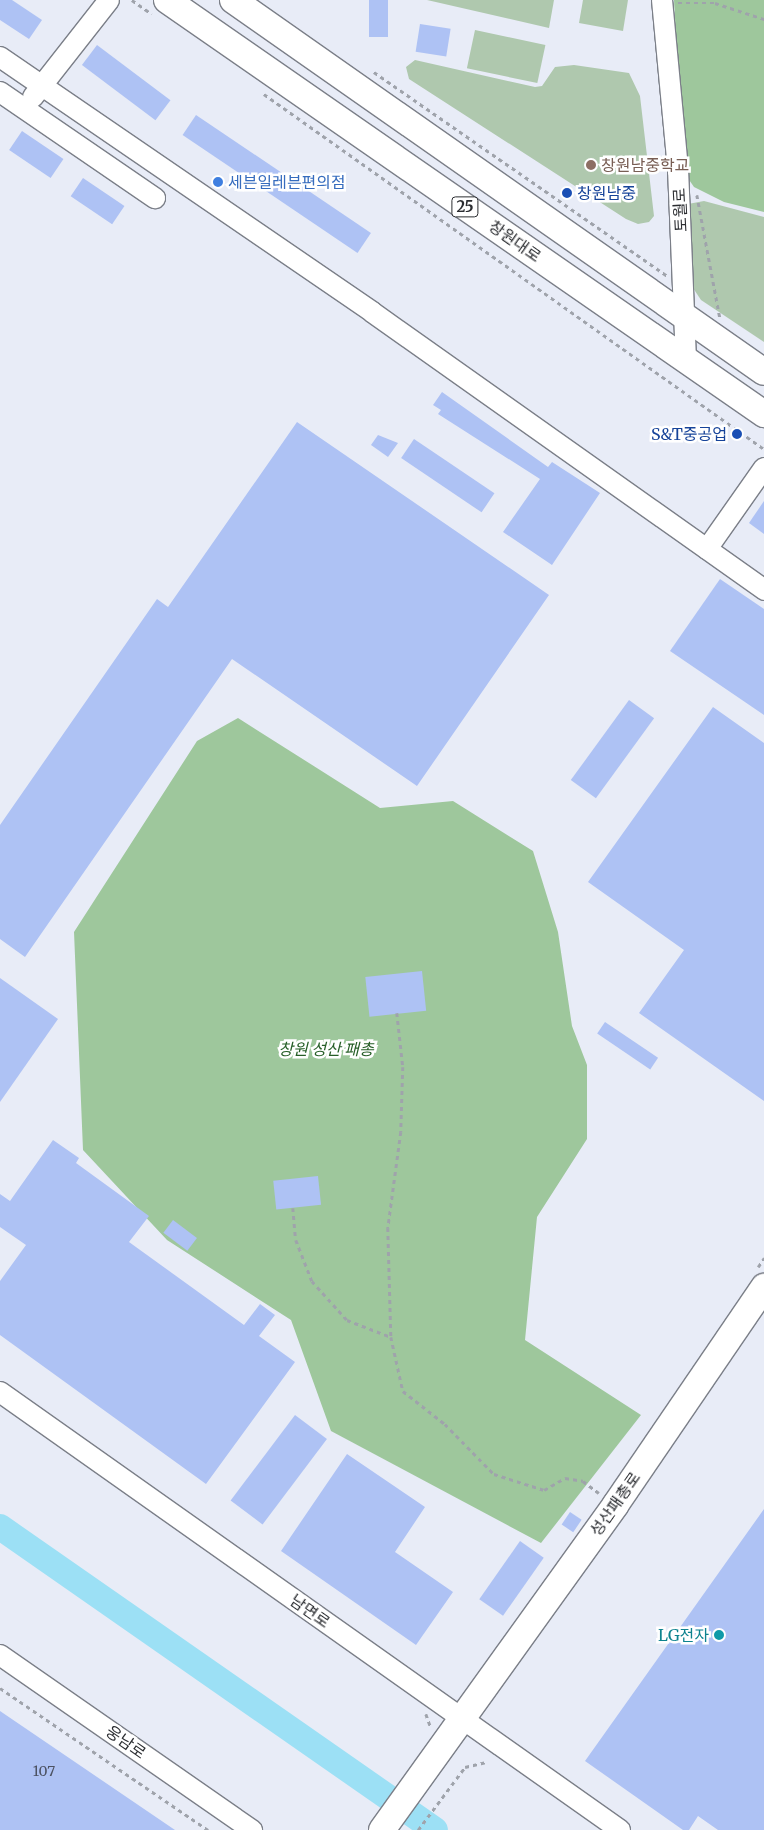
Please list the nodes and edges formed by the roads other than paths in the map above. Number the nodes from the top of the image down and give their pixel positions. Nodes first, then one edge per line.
1 (109, 0) edge
2 (233, 0) edge
3 (662, 1) edge
4 (162, 9) edge
5 (0, 58) edge
6 (41, 86) junction
7 (0, 92) edge
8 (25, 109) junction
9 (155, 198) dead end
10 (684, 316) junction
11 (686, 361) junction
12 (764, 372) edge
13 (764, 414) edge
14 (764, 468) edge
15 (707, 549) junction
16 (764, 590) edge
17 (764, 1287) edge
18 (0, 1392) edge
19 (0, 1655) edge
20 (461, 1718) junction
21 (252, 1830) edge
22 (382, 1830) edge
23 (620, 1830) edge

1 - 6 street
2 - 10 main road, 25
3 - 10 street, 토월로
4 - 11 main road, 창원대로 / 25
5 - 6 street
6 - 8 street
6 - 15 street
7 - 8 street
8 - 9 street
10 - 11 street, 토월로
10 - 12 main road, 25
11 - 13 main road, 창원대로 / 25
14 - 15 street
15 - 16 street
17 - 20 main road, 성산패총로
18 - 20 street, 남면로
19 - 21 street, 웅남로
20 - 22 main road, 성산패총로
20 - 23 street, 남면로

